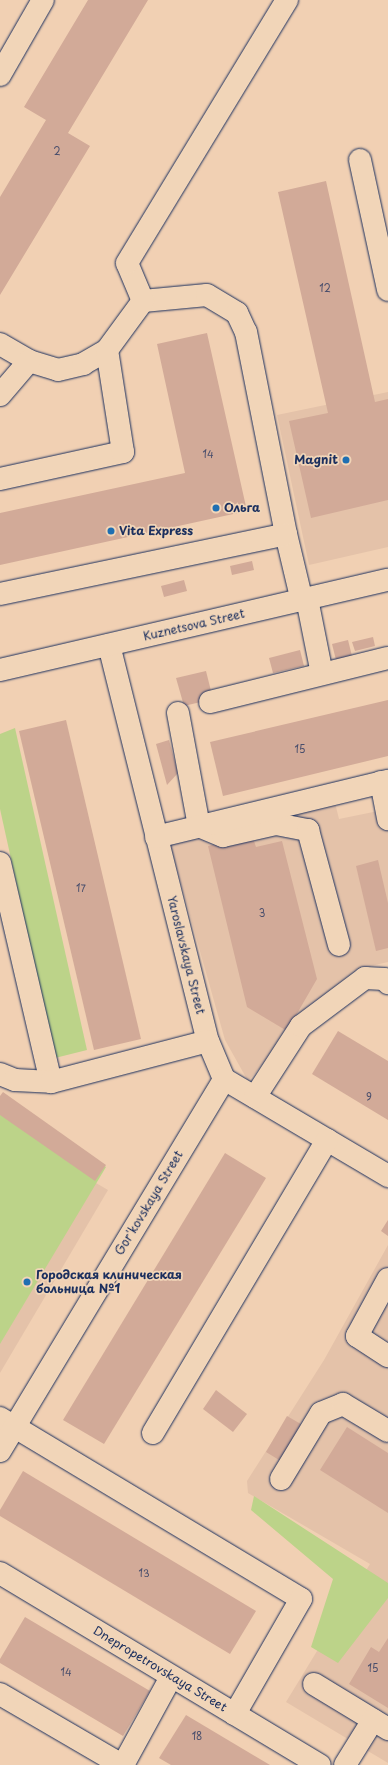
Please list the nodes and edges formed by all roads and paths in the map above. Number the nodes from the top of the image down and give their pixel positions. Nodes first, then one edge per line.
1 (43, 0) edge
2 (287, 0) edge
3 (0, 75) edge
4 (360, 160) dead end
5 (388, 290) edge
6 (143, 301) junction
7 (0, 344) edge
8 (107, 350) junction
9 (29, 361) junction
10 (0, 395) edge
11 (0, 479) edge
12 (286, 534) junction
13 (388, 580) edge
14 (0, 594) edge
15 (304, 600) junction
16 (109, 645) junction
17 (388, 658) edge
18 (0, 670) edge
19 (322, 674) junction
20 (210, 702) dead end
21 (178, 713) dead end
22 (384, 781) edge
23 (388, 818) edge
24 (199, 826) junction
25 (156, 837) junction
26 (0, 863) edge
27 (339, 945) dead end
28 (387, 979) edge
29 (208, 1041) junction
30 (0, 1074) edge
31 (224, 1078) junction
32 (51, 1082) junction
33 (254, 1097) junction
34 (327, 1140) junction
35 (388, 1176) edge
36 (388, 1279) edge
37 (388, 1356) edge
38 (8, 1422) edge
39 (388, 1431) edge
40 (153, 1433) dead end
41 (0, 1451) edge
42 (281, 1479) dead end
43 (0, 1573) edge
44 (171, 1677) junction
45 (314, 1684) dead end
46 (0, 1694) edge
47 (235, 1714) junction
48 (380, 1724) edge
49 (123, 1765) edge
50 (320, 1765) edge
51 (345, 1765) edge

1 - 3 street
2 - 6 street
4 - 5 street
6 - 8 street
6 - 12 street
7 - 9 street
8 - 9 street
8 - 11 street
9 - 10 street
12 - 14 street
12 - 15 street
13 - 15 street, Kuznetsova Street
15 - 16 street, Kuznetsova Street
15 - 19 street
16 - 18 street, Kuznetsova Street
16 - 25 street, Yaroslavskaya Street
17 - 19 street
19 - 20 street
21 - 24 street
22 - 23 street
22 - 24 street
24 - 25 street
24 - 27 street
25 - 29 street, Yaroslavskaya Street
26 - 32 street
28 - 33 street
29 - 31 street, Yaroslavskaya Street
29 - 32 street
30 - 32 street
31 - 33 street
31 - 38 street, Gor'kovskaya Street
33 - 34 street
34 - 35 street
34 - 40 street
36 - 37 street
38 - 41 street, Gor'kovskaya Street
38 - 47 street
39 - 42 street
43 - 44 street, Dnepropetrovskaya Street
44 - 47 street, Dnepropetrovskaya Street
44 - 49 street
45 - 48 street
46 - 49 street
47 - 50 street, Dnepropetrovskaya Street
48 - 51 street

